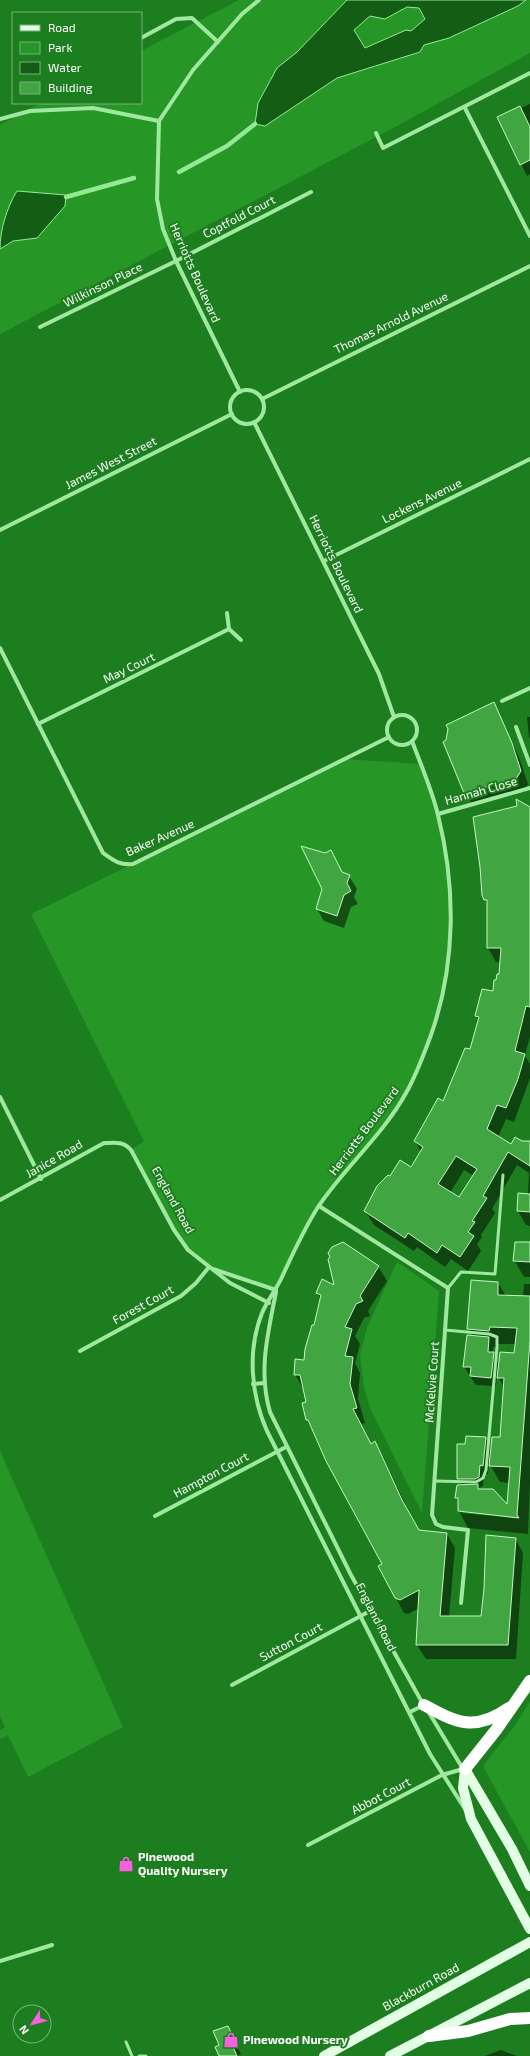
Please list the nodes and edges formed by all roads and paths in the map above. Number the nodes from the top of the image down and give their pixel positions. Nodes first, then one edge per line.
1 (259, 0) edge
2 (142, 37) edge
3 (218, 42) junction
4 (530, 73) edge
5 (79, 104) edge
6 (78, 108) junction
7 (464, 108) junction
8 (0, 119) edge
9 (159, 121) junction
10 (376, 133) dead end
11 (311, 192) dead end
12 (530, 236) edge
13 (176, 261) junction
14 (530, 266) edge
15 (40, 327) dead end
16 (240, 392) junction
17 (262, 399) junction
18 (232, 414) junction
19 (254, 422) junction
20 (530, 459) edge
21 (0, 530) edge
22 (324, 561) junction
23 (227, 613) dead end
24 (229, 629) junction
25 (241, 640) dead end
26 (0, 648) edge
27 (530, 688) edge
28 (502, 701) dead end
29 (394, 717) junction
30 (38, 724) junction
31 (516, 727) dead end
32 (389, 737) junction
33 (412, 741) junction
34 (528, 752) edge
35 (530, 765) edge
36 (530, 788) edge
37 (438, 814) junction
38 (0, 1097) edge
39 (121, 1142) joint
40 (503, 1175) dead end
41 (41, 1179) junction
42 (0, 1200) edge
43 (318, 1206) junction
44 (209, 1267) junction
45 (448, 1288) junction
46 (276, 1290) junction
47 (268, 1302) junction
48 (273, 1305) junction
49 (445, 1330) junction
50 (80, 1351) dead end
51 (253, 1360) junction
52 (263, 1363) junction
53 (264, 1383) junction
54 (253, 1384) junction
55 (286, 1447) junction
56 (277, 1452) junction
57 (302, 1478) junction
58 (434, 1481) junction
59 (293, 1482) junction
60 (318, 1510) junction
61 (309, 1515) junction
62 (155, 1516) dead end
63 (340, 1554) junction
64 (331, 1558) junction
65 (462, 1603) dead end
66 (370, 1611) junction
67 (360, 1616) junction
68 (530, 1681) edge
69 (232, 1685) dead end
70 (516, 1703) junction
71 (424, 1705) junction
72 (410, 1712) junction
73 (465, 1769) junction
74 (442, 1774) junction
75 (471, 1819) junction
76 (308, 1845) dead end
77 (512, 1849) junction
78 (530, 1870) edge
79 (530, 1886) edge
80 (530, 1929) edge
81 (530, 1942) edge
82 (52, 1945) dead end
83 (0, 1961) edge
84 (530, 1983) edge
85 (530, 2018) edge
86 (429, 2036) junction
87 (126, 2042) dead end
88 (132, 2056) edge
89 (139, 2056) edge
90 (146, 2056) edge
91 (324, 2056) edge
92 (390, 2056) edge

1 - 3 street
2 - 3 street
3 - 9 street
4 - 7 street
5 - 6 street
6 - 8 street
6 - 9 street
7 - 10 street
7 - 12 street
9 - 13 street, Herriotts Boulevard
11 - 13 street, Coptfold Court
13 - 15 street, Wilkinson Place
13 - 16 street, Herriotts Boulevard
14 - 17 street, Thomas Arnold Avenue
16 - 17 street
16 - 18 street
17 - 19 street
18 - 19 street
18 - 21 street, James West Street
19 - 22 street, Herriotts Boulevard
20 - 22 street, Lockens Avenue
22 - 29 street, Herriotts Boulevard
23 - 24 street
24 - 25 street
24 - 30 street, May Court
26 - 30 street, Baker Avenue
27 - 28 street
29 - 32 street
29 - 33 street
30 - 32 street, Baker Avenue
31 - 34 street, Hannah Close
32 - 33 street
33 - 37 street, Herriotts Boulevard
34 - 35 street, Hannah Close
36 - 37 street, Hannah Close
37 - 43 street, Herriotts Boulevard
38 - 41 street
39 - 41 street, Janice Road
39 - 44 street, England Road
40 - 45 lane
41 - 42 street, Janice Road
43 - 45 street
43 - 46 street, Herriotts Boulevard
44 - 46 street, England Road
44 - 47 street, England Road
44 - 50 street, Forest Court
45 - 49 street, McKelvie Court
46 - 47 street, England Road
46 - 48 street, England Road
47 - 48 street, England Road
47 - 51 street, England Road
48 - 52 street, England Road
49 - 58 street, McKelvie Court
49 - 58 lane
51 - 52 street
51 - 54 street, England Road
52 - 53 street, England Road
53 - 54 street
53 - 55 street, England Road
54 - 56 street, England Road
55 - 56 street, Hampton Court
55 - 57 street, England Road
56 - 59 street, England Road
56 - 62 street, Hampton Court
57 - 59 street
57 - 60 street, England Road
58 - 65 street, McKelvie Court
59 - 61 street, England Road
60 - 61 street
60 - 63 street, England Road
61 - 64 street, England Road
63 - 64 street
63 - 66 street, England Road
64 - 67 street, England Road
66 - 67 street, Sutton Court
66 - 71 street, England Road
67 - 69 street, Sutton Court
67 - 72 street, England Road
68 - 70 highway
70 - 71 highway
70 - 73 highway
71 - 72 street
71 - 73 street, England Road
72 - 74 street, England Road
73 - 74 street, Abbot Court
73 - 75 main road
73 - 77 main road, England Road
74 - 75 street, England Road
74 - 76 street, Abbot Court
75 - 80 main road, England Road
77 - 78 main road
77 - 79 main road, England Road
81 - 91 main road, Blackburn Road
82 - 83 street
84 - 86 main road
85 - 86 highway
86 - 92 main road
87 - 88 lane
89 - 90 lane

